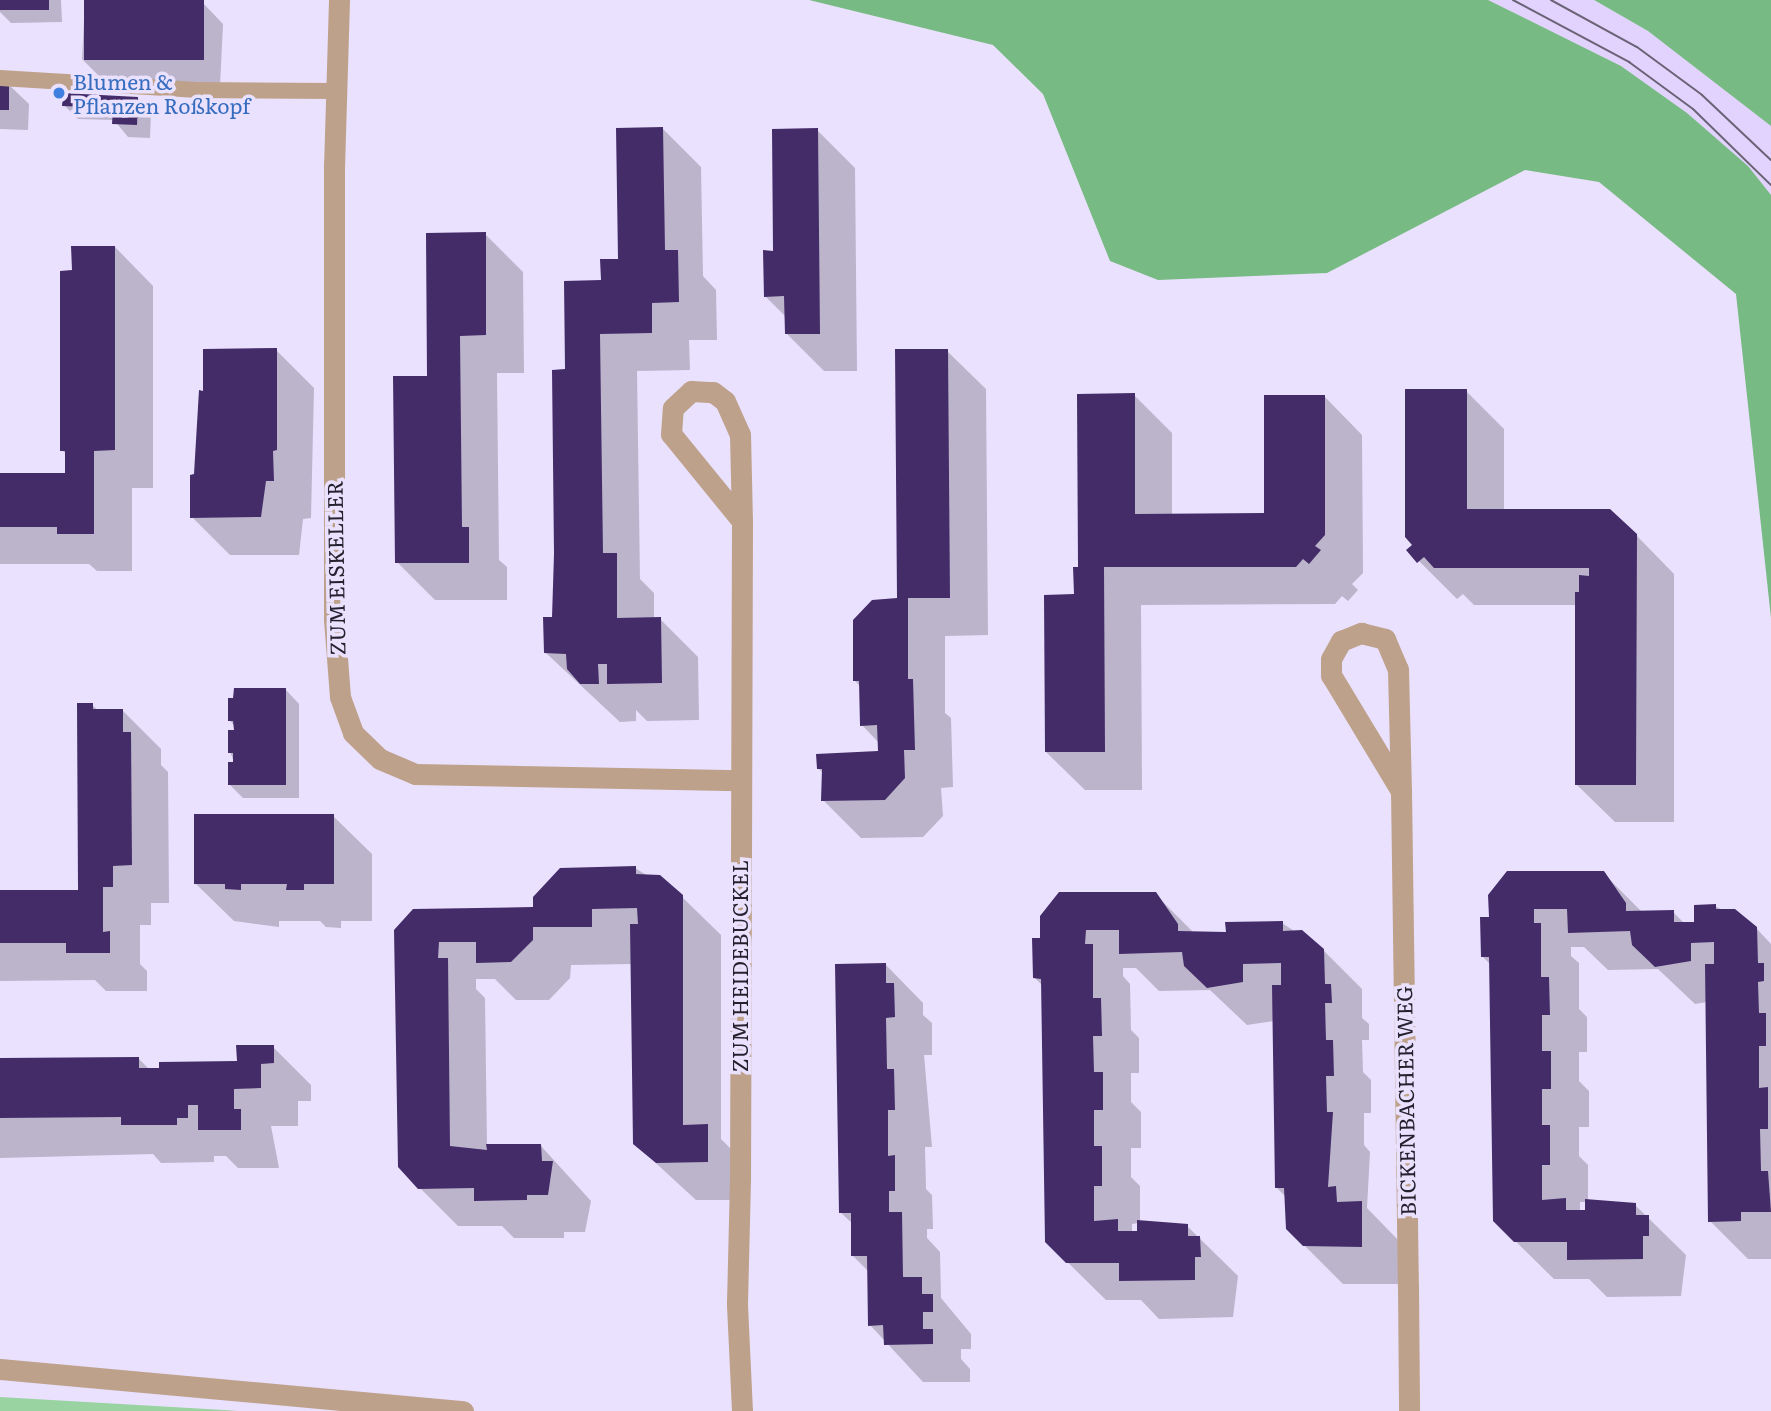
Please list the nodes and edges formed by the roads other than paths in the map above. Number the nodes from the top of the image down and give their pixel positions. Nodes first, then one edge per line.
1 (339, 0) edge
2 (0, 78) edge
3 (335, 92) junction
4 (741, 521) junction
5 (739, 780) junction
6 (1401, 790) junction
7 (0, 1369) edge
8 (463, 1411) edge
9 (741, 1411) edge
10 (1409, 1411) edge

1 - 3 street, ZUM EISKELLER
2 - 3 lane
3 - 5 street, ZUM EISKELLER
4 - 4 street, ZUM HEIDEBUCKEL
4 - 5 street, ZUM HEIDEBUCKEL
5 - 9 street, ZUM HEIDEBUCKEL
6 - 6 street, BICKENBACHER WEG
6 - 10 street, BICKENBACHER WEG
7 - 8 street

